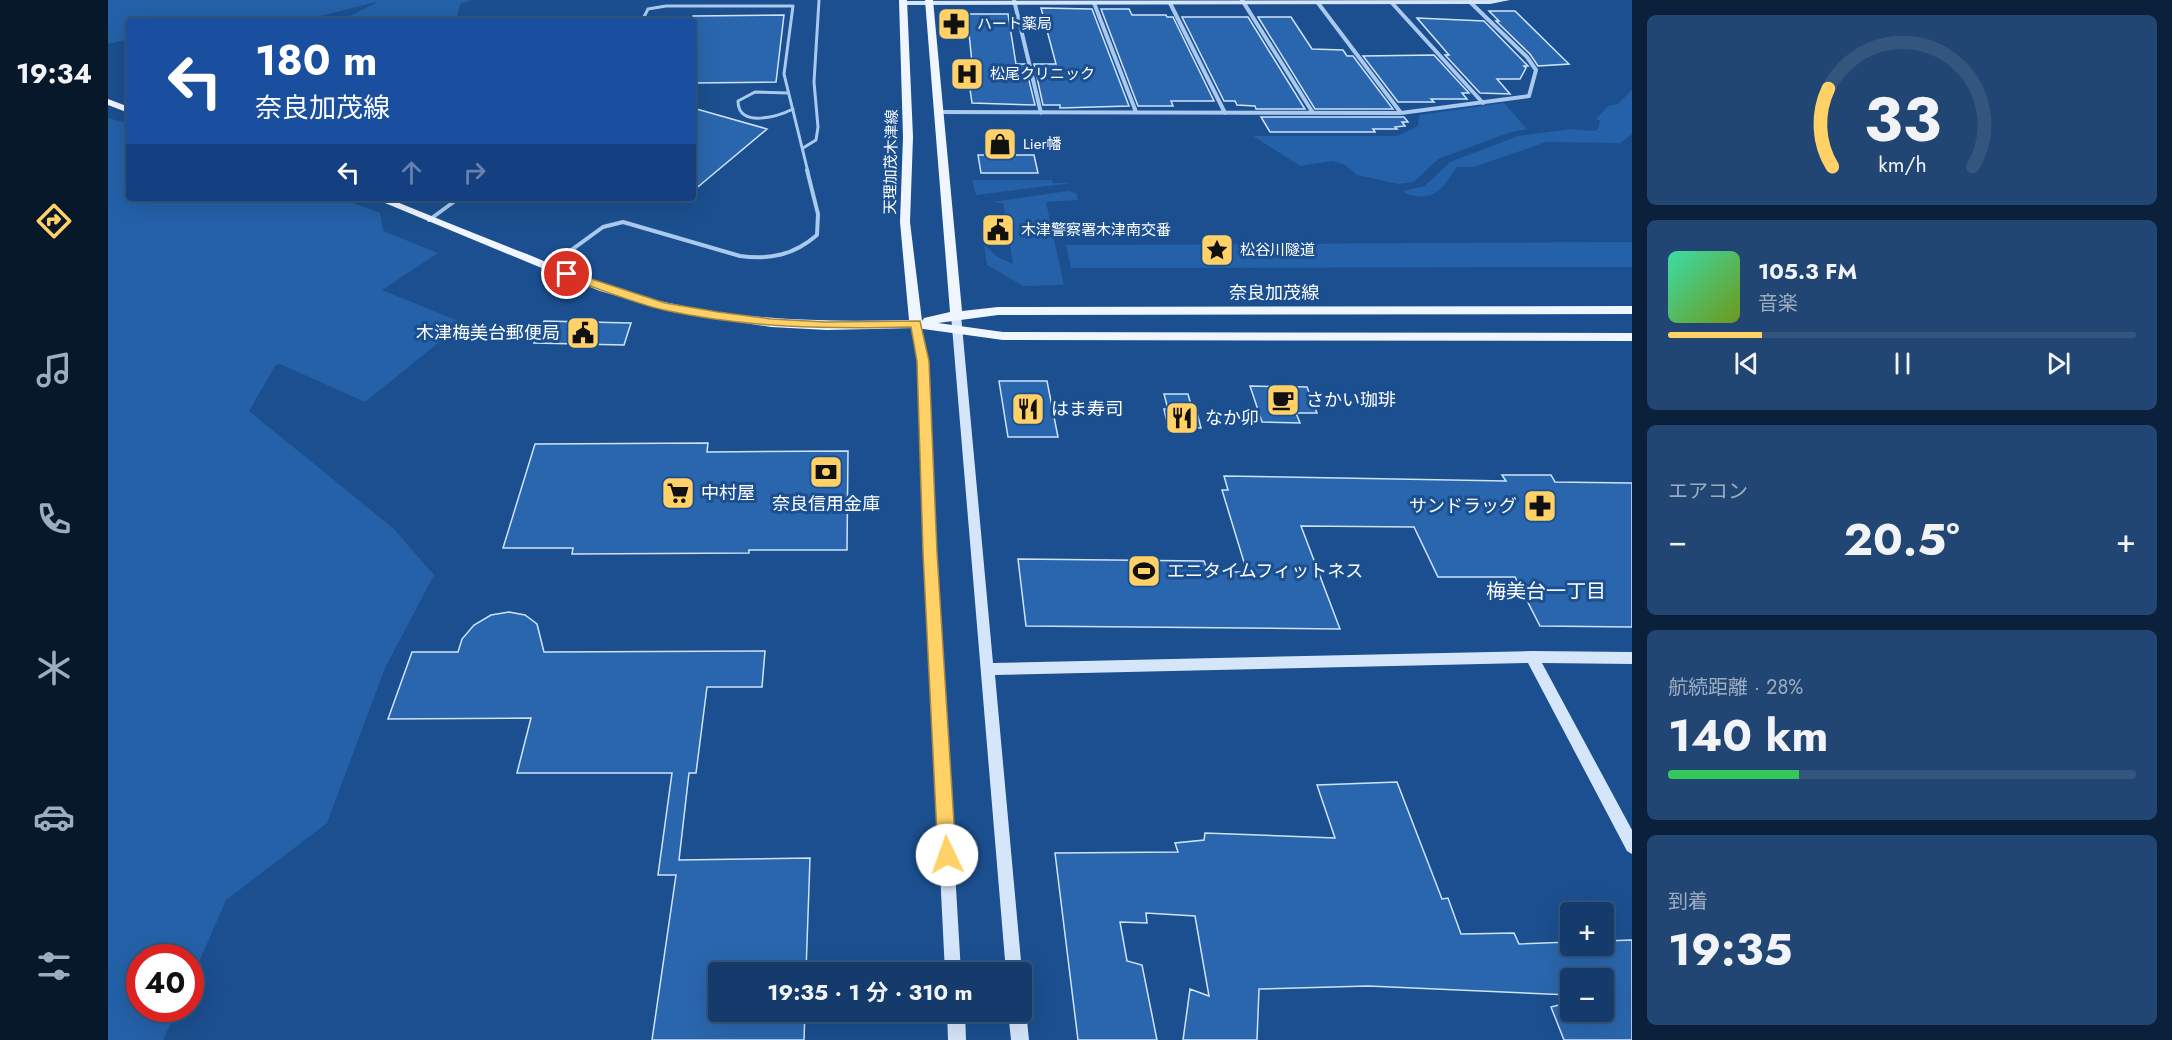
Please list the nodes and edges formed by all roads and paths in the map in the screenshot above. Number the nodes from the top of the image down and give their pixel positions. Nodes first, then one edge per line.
1 (819, 0) edge
2 (1507, 0) edge
3 (903, 2) edge
4 (929, 2) edge
5 (1014, 2) edge
6 (1243, 2) edge
7 (1470, 2) junction
8 (1094, 3) junction
9 (1170, 3) junction
10 (1318, 3) junction
11 (1392, 3) junction
12 (644, 18) edge
13 (788, 93) junction
14 (108, 102) edge
15 (1483, 103) junction
16 (126, 109) edge
17 (793, 109) junction
18 (938, 112) junction
19 (1136, 112) junction
20 (1225, 112) junction
21 (1041, 113) junction
22 (1313, 113) junction
23 (1401, 113) junction
24 (803, 148) junction
25 (385, 201) edge
26 (455, 201) edge
27 (429, 220) junction
28 (548, 267) junction
29 (1632, 310) edge
30 (957, 322) junction
31 (916, 324) junction
32 (1632, 337) edge
33 (1532, 657) junction
34 (1632, 658) edge
35 (987, 669) junction
36 (1632, 846) edge
37 (952, 962) edge
38 (1013, 962) edge
39 (956, 1022) edge
40 (1018, 1022) edge
41 (957, 1040) edge
42 (1020, 1040) edge

1 - 24 lane
2 - 7 street
3 - 4 street
3 - 31 main road, 天理加茂木津線
4 - 5 street
4 - 18 main road
5 - 8 street
5 - 21 street
6 - 9 street
6 - 10 street
6 - 22 street
7 - 11 street
7 - 15 street
8 - 9 street
8 - 19 street
9 - 20 street
10 - 11 street
10 - 23 street
11 - 15 street
12 - 13 lane
13 - 17 lane
13 - 17 lane
14 - 16 main road
15 - 23 street
17 - 24 lane
18 - 21 street
18 - 30 main road
19 - 20 street
19 - 21 street
20 - 22 street
22 - 23 street
24 - 28 lane
25 - 27 main road, 奈良加茂線
26 - 27 lane
27 - 28 main road, 奈良加茂線
28 - 31 main road, 奈良加茂線
29 - 30 main road, 奈良加茂線
30 - 31 main road, 奈良加茂線
30 - 32 main road, 奈良加茂線
30 - 35 street
31 - 37 street
33 - 34 street
33 - 35 street
33 - 36 street
35 - 38 street
39 - 41 street
40 - 42 street

